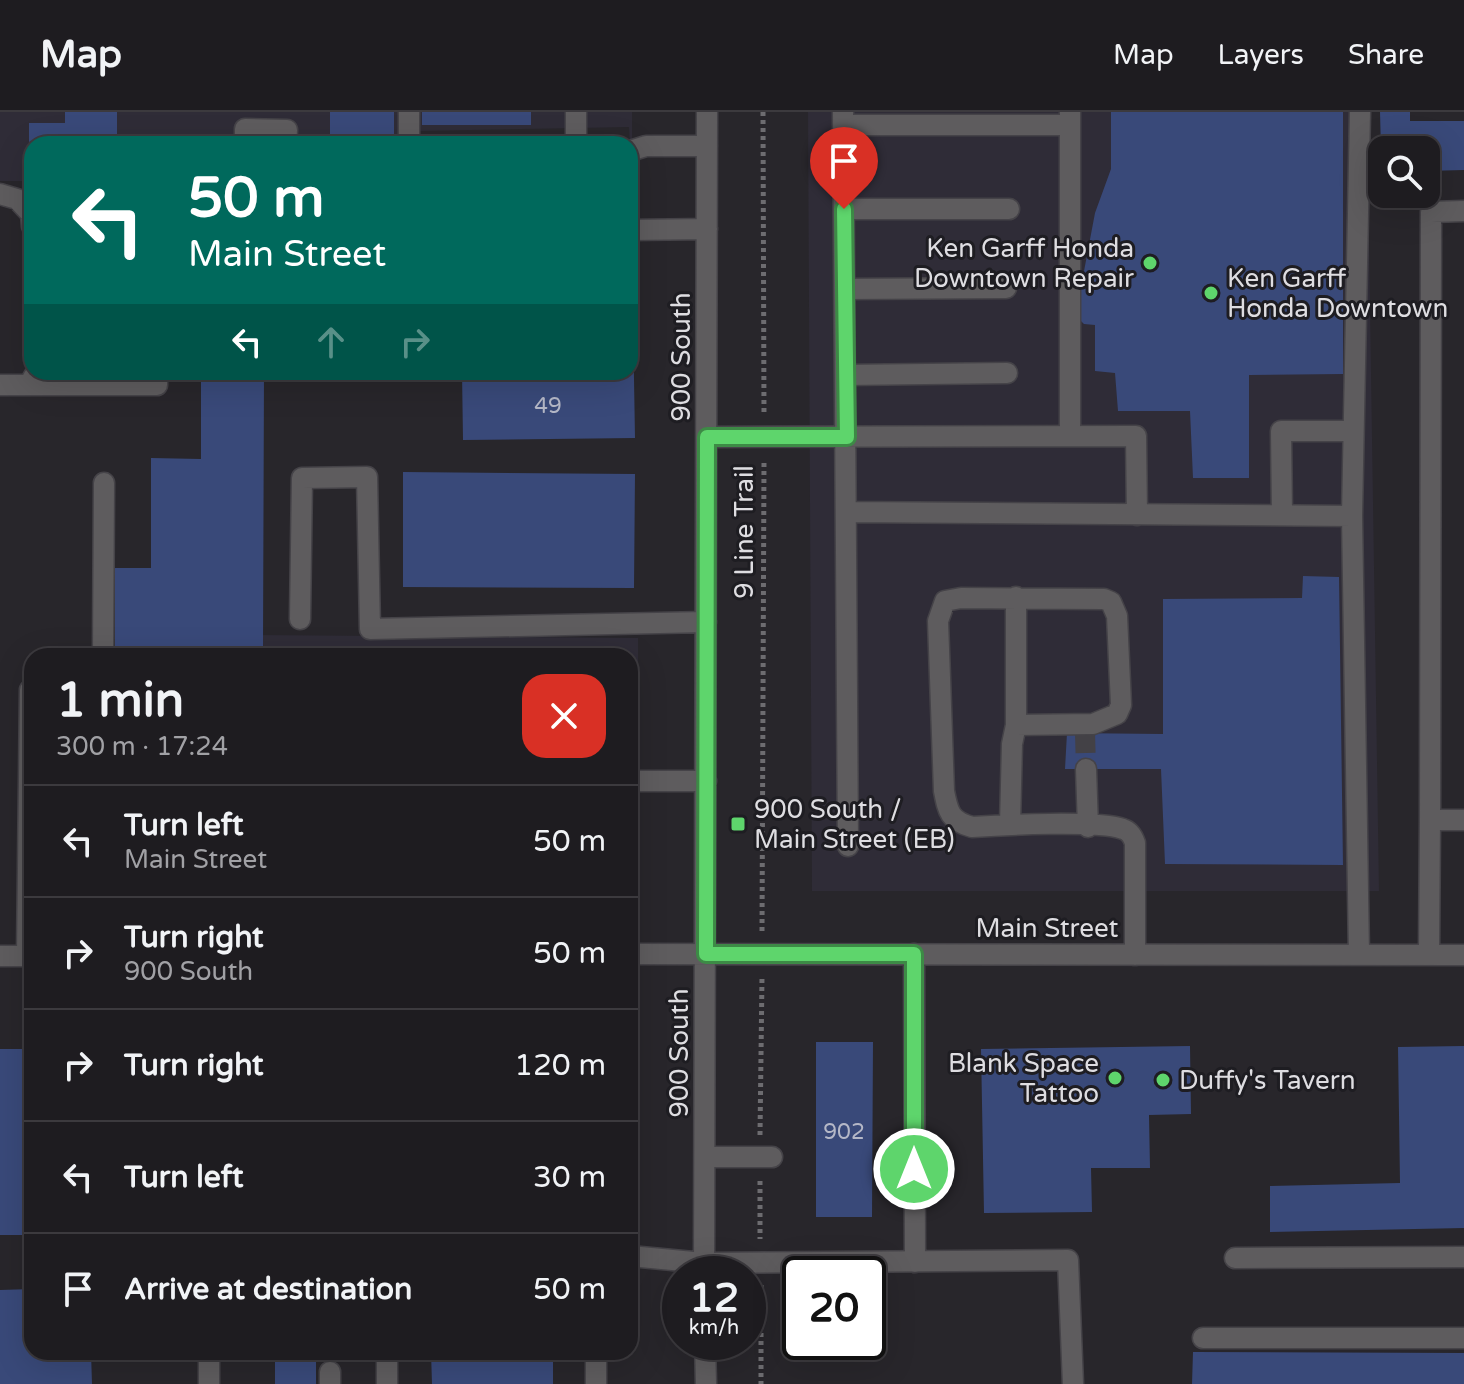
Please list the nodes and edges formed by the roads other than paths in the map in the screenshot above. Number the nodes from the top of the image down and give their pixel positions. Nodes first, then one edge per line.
1 (409, 112) edge
2 (576, 112) edge
3 (707, 112) edge
4 (1360, 112) edge
5 (843, 119) edge
6 (1070, 119) edge
7 (245, 136) edge
8 (287, 136) edge
9 (409, 136) edge
10 (576, 136) edge
11 (707, 146) junction
12 (638, 148) edge
13 (8, 196) edge
14 (24, 209) edge
15 (844, 209) junction
16 (1009, 209) dead end
17 (1464, 211) edge
18 (707, 229) junction
19 (638, 230) edge
20 (1006, 288) dead end
21 (845, 289) junction
22 (1007, 373) dead end
23 (846, 375) junction
24 (27, 380) edge
25 (53, 380) edge
26 (157, 380) edge
27 (0, 385) edge
28 (1351, 431) junction
29 (1070, 436) junction
30 (707, 437) junction
31 (847, 437) junction
32 (104, 483) dead end
33 (848, 512) junction
34 (1137, 515) junction
35 (1282, 515) junction
36 (1352, 516) junction
37 (1016, 597) junction
38 (300, 619) dead end
39 (706, 622) junction
40 (103, 648) edge
41 (1016, 725) junction
42 (1086, 769) tunnel mouth
43 (638, 781) edge
44 (706, 781) junction
45 (1430, 820) junction
46 (1464, 820) edge
47 (1010, 825) junction
48 (1088, 827) junction
49 (848, 846) dead end
50 (638, 954) edge
51 (706, 954) junction
52 (914, 954) junction
53 (1135, 955) junction
54 (1359, 955) junction
55 (1429, 955) junction
56 (1464, 955) edge
57 (0, 956) edge
58 (24, 956) edge
59 (705, 1157) junction
60 (766, 1157) road end
61 (704, 1256) edge
62 (638, 1257) edge
63 (1464, 1257) edge
64 (1235, 1258) dead end
65 (662, 1261) edge
66 (915, 1262) junction
67 (766, 1263) edge
68 (1203, 1338) dead end
69 (1464, 1338) edge
70 (209, 1360) dead end
71 (387, 1360) edge
72 (596, 1360) edge
73 (705, 1360) edge
74 (209, 1384) edge
75 (387, 1384) edge
76 (596, 1384) edge
77 (706, 1384) edge
78 (1073, 1384) edge

1 - 9 street
2 - 10 street
3 - 11 street, 900 South
4 - 28 street
5 - 6 street
5 - 15 street
6 - 29 street
7 - 8 street
11 - 12 street
11 - 18 street, 900 South
13 - 14 street
15 - 16 street
15 - 21 street
17 - 45 street
18 - 19 street
18 - 30 street, 900 South
20 - 21 street
21 - 23 street
22 - 23 street
23 - 31 street
24 - 27 street
25 - 26 street
28 - 35 street
28 - 36 street
29 - 31 street
29 - 34 street
30 - 31 street
30 - 39 street, 900 South
31 - 33 street
32 - 40 street
33 - 34 street
33 - 49 street
34 - 35 street
35 - 36 street
36 - 54 street
37 - 41 street
37 - 41 street
37 - 47 street
38 - 39 street
39 - 44 street, 900 South
41 - 47 street
42 - 48 street
43 - 44 street
44 - 51 street, 900 South
45 - 46 street
45 - 55 street
47 - 48 street
48 - 53 street
50 - 51 street, Main Street
51 - 52 street, Main Street
51 - 59 street, 900 South
52 - 53 street, Main Street
52 - 66 street
53 - 54 street, Main Street
54 - 55 street, Main Street
55 - 56 street, Main Street
57 - 58 street
59 - 60 street
59 - 61 street, 900 South
62 - 65 street
63 - 64 street
66 - 67 street
66 - 78 street
68 - 69 street
70 - 74 street
71 - 75 street
72 - 76 street
73 - 77 street

